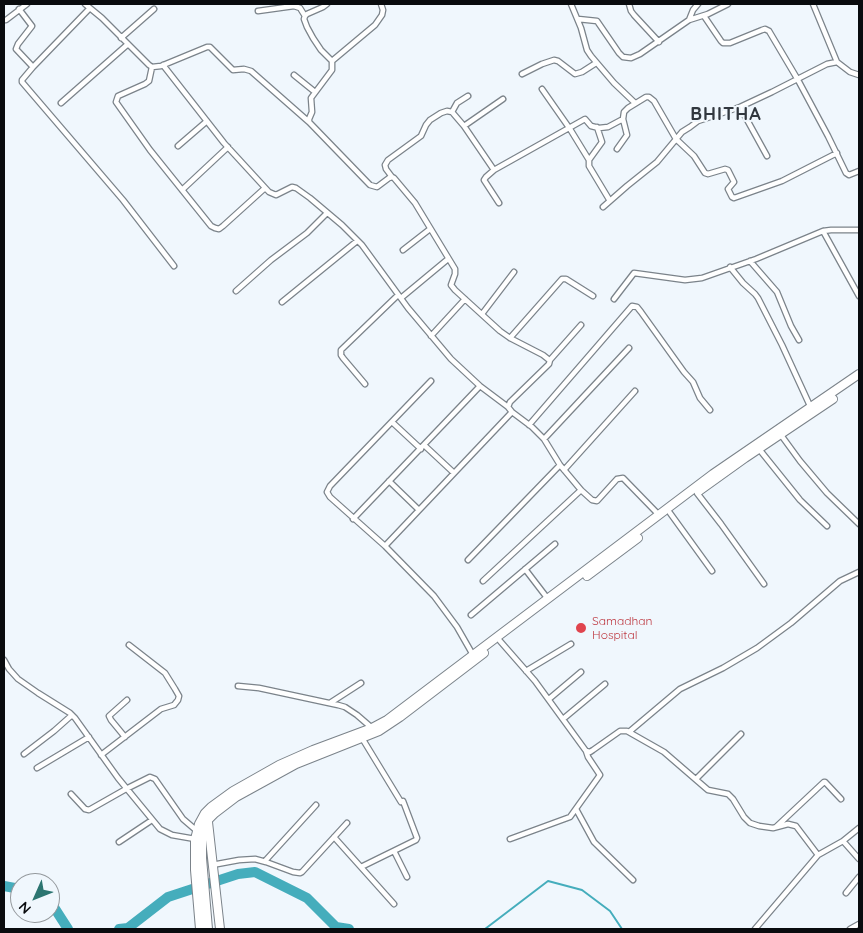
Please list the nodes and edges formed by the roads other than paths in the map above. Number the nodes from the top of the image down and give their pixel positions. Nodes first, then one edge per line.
1 (27, 4) edge
2 (85, 4) edge
3 (327, 4) edge
4 (381, 4) edge
5 (571, 4) edge
6 (628, 4) edge
7 (698, 4) edge
8 (728, 4) edge
9 (813, 4) edge
10 (90, 8) junction
11 (20, 9) junction
12 (154, 9) dead end
13 (258, 11) dead end
14 (305, 16) junction
15 (704, 16) junction
16 (578, 19) junction
17 (4, 20) edge
18 (689, 20) junction
19 (121, 38) junction
20 (659, 42) junction
21 (128, 44) junction
22 (837, 62) junction
23 (596, 63) junction
24 (332, 64) junction
25 (163, 65) junction
26 (33, 67) junction
27 (152, 67) junction
28 (522, 74) dead end
29 (294, 75) dead end
30 (859, 75) edge
31 (798, 80) junction
32 (542, 89) dead end
33 (315, 92) junction
34 (468, 96) dead end
35 (503, 99) dead end
36 (61, 103) dead end
37 (635, 103) junction
38 (740, 107) junction
39 (452, 112) junction
40 (623, 119) junction
41 (207, 121) junction
42 (309, 122) junction
43 (464, 126) junction
44 (569, 128) junction
45 (597, 128) junction
46 (676, 139) junction
47 (178, 146) dead end
48 (228, 147) junction
49 (617, 149) dead end
50 (836, 153) junction
51 (767, 156) dead end
52 (589, 160) junction
53 (494, 170) junction
54 (858, 172) edge
55 (392, 177) junction
56 (859, 178) edge
57 (265, 188) junction
58 (182, 190) junction
59 (610, 201) junction
60 (499, 203) dead end
61 (603, 207) dead end
62 (328, 213) junction
63 (430, 228) junction
64 (859, 230) edge
65 (823, 231) junction
66 (357, 241) junction
67 (403, 250) dead end
68 (448, 259) junction
69 (750, 261) junction
70 (174, 266) dead end
71 (730, 268) junction
72 (514, 272) dead end
73 (236, 291) dead end
74 (593, 296) dead end
75 (859, 296) edge
76 (400, 297) junction
77 (465, 299) junction
78 (614, 299) dead end
79 (282, 302) dead end
80 (482, 314) junction
81 (581, 324) dead end
82 (432, 336) junction
83 (510, 338) junction
84 (799, 340) dead end
85 (629, 348) dead end
86 (550, 360) junction
87 (859, 374) edge
88 (859, 380) edge
89 (431, 381) dead end
90 (365, 384) dead end
91 (480, 386) junction
92 (635, 391) dead end
93 (508, 407) junction
94 (811, 408) junction
95 (710, 410) dead end
96 (512, 412) junction
97 (392, 422) junction
98 (529, 424) junction
99 (781, 435) junction
100 (544, 439) junction
101 (422, 447) junction
102 (759, 449) junction
103 (743, 456) junction
104 (560, 465) junction
105 (564, 470) junction
106 (454, 473) junction
107 (389, 481) junction
108 (581, 490) junction
109 (696, 493) junction
110 (419, 510) junction
111 (670, 513) junction
112 (659, 515) junction
113 (353, 518) junction
114 (859, 524) edge
115 (827, 526) dead end
116 (555, 544) dead end
117 (385, 546) junction
118 (468, 560) dead end
119 (525, 569) junction
120 (712, 571) dead end
121 (859, 572) edge
122 (483, 581) dead end
123 (764, 584) dead end
124 (548, 599) junction
125 (472, 615) dead end
126 (500, 642) junction
127 (571, 644) dead end
128 (129, 645) dead end
129 (473, 655) junction
130 (4, 660) edge
131 (526, 671) junction
132 (581, 672) dead end
133 (361, 683) dead end
134 (605, 684) dead end
135 (238, 686) dead end
136 (548, 699) junction
137 (127, 700) dead end
138 (330, 703) junction
139 (72, 715) junction
140 (563, 719) junction
141 (372, 728) junction
142 (629, 732) junction
143 (741, 734) dead end
144 (89, 737) junction
145 (125, 737) junction
146 (362, 738) junction
147 (586, 751) junction
148 (24, 754) dead end
149 (101, 755) junction
150 (38, 768) dead end
151 (696, 779) junction
152 (126, 789) junction
153 (71, 794) dead end
154 (841, 799) dead end
155 (316, 805) dead end
156 (576, 809) junction
157 (213, 810) junction
158 (152, 820) junction
159 (208, 820) junction
160 (347, 823) dead end
161 (775, 828) junction
162 (859, 828) edge
163 (196, 835) junction
164 (334, 837) junction
165 (510, 839) dead end
166 (843, 841) junction
167 (118, 842) dead end
168 (394, 850) junction
169 (818, 854) junction
170 (859, 859) edge
171 (265, 862) junction
172 (212, 866) junction
173 (361, 866) junction
174 (199, 870) junction
175 (407, 877) dead end
176 (859, 878) edge
177 (633, 880) dead end
178 (846, 893) dead end
179 (394, 904) dead end
180 (859, 924) edge
181 (200, 929) edge
182 (208, 929) edge
183 (220, 929) edge
184 (755, 929) edge
185 (850, 929) edge

1 - 11 street
2 - 10 street
3 - 14 street
4 - 24 street
5 - 16 street
6 - 20 street
7 - 18 street
8 - 15 street
9 - 22 street
10 - 19 street
10 - 26 street
11 - 17 street
11 - 26 street
12 - 19 street
13 - 14 street
14 - 24 street
15 - 18 street
15 - 31 street
16 - 20 street
16 - 23 street
18 - 20 street
19 - 21 street
21 - 27 street
21 - 36 street
22 - 30 street
22 - 31 street
23 - 28 street
23 - 37 street
24 - 33 street
25 - 27 street
25 - 41 street
25 - 42 street
26 - 70 street
27 - 58 street
29 - 33 street
31 - 38 street
31 - 50 street
32 - 44 street
33 - 42 street
34 - 39 street
35 - 43 street
37 - 40 street
37 - 46 street
38 - 46 street
38 - 51 street
39 - 43 street
39 - 55 street
40 - 45 street
40 - 49 street
41 - 47 street
41 - 48 street
42 - 55 street
43 - 53 street
44 - 45 street
44 - 52 street
44 - 53 street
45 - 52 street
46 - 50 street
46 - 59 street
48 - 57 street
48 - 58 street
50 - 54 street
52 - 59 street
53 - 60 street
54 - 56 street
55 - 63 street
57 - 58 street
57 - 62 street
59 - 61 street
62 - 66 street
62 - 73 street
63 - 67 street
63 - 68 street
64 - 65 street
65 - 69 street
65 - 75 street
66 - 76 street
66 - 79 street
68 - 76 street
68 - 77 street
69 - 71 street
69 - 84 street
71 - 78 street
71 - 94 street
72 - 80 street
74 - 83 street
76 - 82 street
76 - 90 street
77 - 80 street
77 - 82 street
80 - 83 street
81 - 86 street
82 - 91 street
83 - 86 street
85 - 100 street
86 - 93 street
87 - 94 main road
88 - 99 main road
89 - 97 street
91 - 93 street
91 - 101 street
92 - 105 street
93 - 96 street
94 - 103 main road
95 - 98 street
96 - 98 street
96 - 106 street
97 - 101 street
97 - 113 street
98 - 100 street
99 - 102 main road
99 - 114 street
100 - 104 street
101 - 106 street
101 - 107 street
102 - 103 main road
102 - 115 street
103 - 109 main road
103 - 112 main road
104 - 105 street
104 - 118 street
105 - 108 street
106 - 110 street
107 - 110 street
107 - 113 street
108 - 112 street
108 - 122 street
109 - 111 main road
109 - 123 street
110 - 117 street
111 - 120 street
111 - 126 main road
112 - 124 main road
113 - 117 street
116 - 119 street
117 - 129 street
119 - 124 street
119 - 125 street
121 - 142 street
124 - 129 main road
126 - 131 street
126 - 146 main road
127 - 131 street
128 - 145 street
129 - 141 main road
130 - 139 street
131 - 136 street
132 - 136 street
133 - 138 street
134 - 140 street
135 - 138 street
136 - 140 street
137 - 145 street
138 - 141 street
139 - 144 street
139 - 148 street
140 - 147 street
141 - 157 main road
142 - 147 street
142 - 151 street
143 - 151 street
144 - 149 street
144 - 150 street
145 - 149 street
146 - 157 main road
146 - 168 street
147 - 156 street
149 - 152 street
151 - 161 street
152 - 153 street
152 - 158 street
152 - 163 street
154 - 161 street
155 - 171 street
156 - 165 street
156 - 177 street
157 - 159 main road
157 - 163 main road
158 - 163 street
158 - 167 street
159 - 172 main road
159 - 174 main road
160 - 164 street
161 - 169 street
162 - 166 street
163 - 174 main road
164 - 171 street
164 - 173 street
166 - 169 street
166 - 170 street
168 - 173 street
168 - 175 street
169 - 184 street
171 - 172 street
172 - 183 main road
173 - 179 street
174 - 181 main road
174 - 182 main road
176 - 178 street
180 - 185 street

